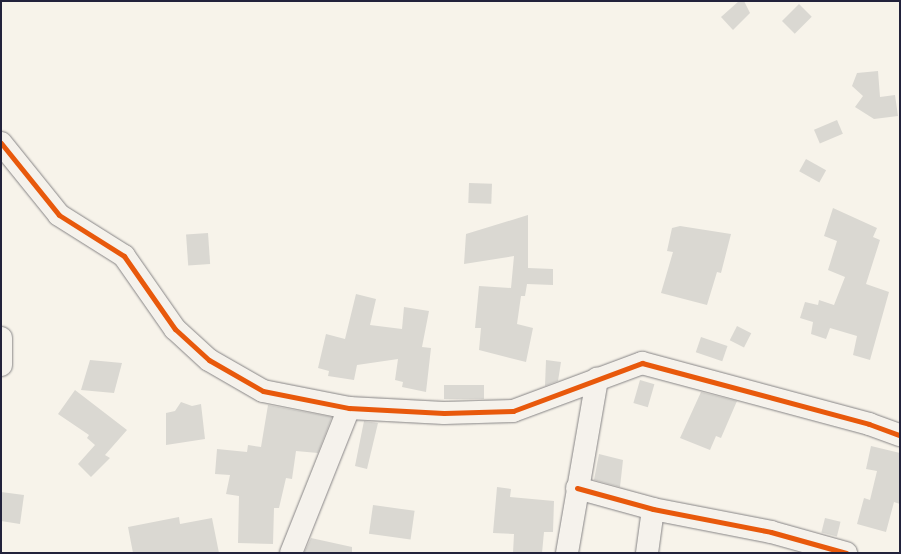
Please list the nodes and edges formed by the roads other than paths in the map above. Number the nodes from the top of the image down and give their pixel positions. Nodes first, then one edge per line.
1 (1, 143) edge
2 (1, 338) edge
3 (1, 365) edge
4 (597, 378) junction
5 (349, 408) junction
6 (900, 435) edge
7 (577, 488) junction
8 (653, 509) junction
9 (291, 553) edge
10 (567, 553) edge
11 (647, 553) edge
12 (846, 553) edge

1 - 5 street
2 - 3 street
4 - 5 street
4 - 6 street
4 - 7 street
5 - 9 street
7 - 8 street
7 - 10 street
8 - 11 street
8 - 12 street

